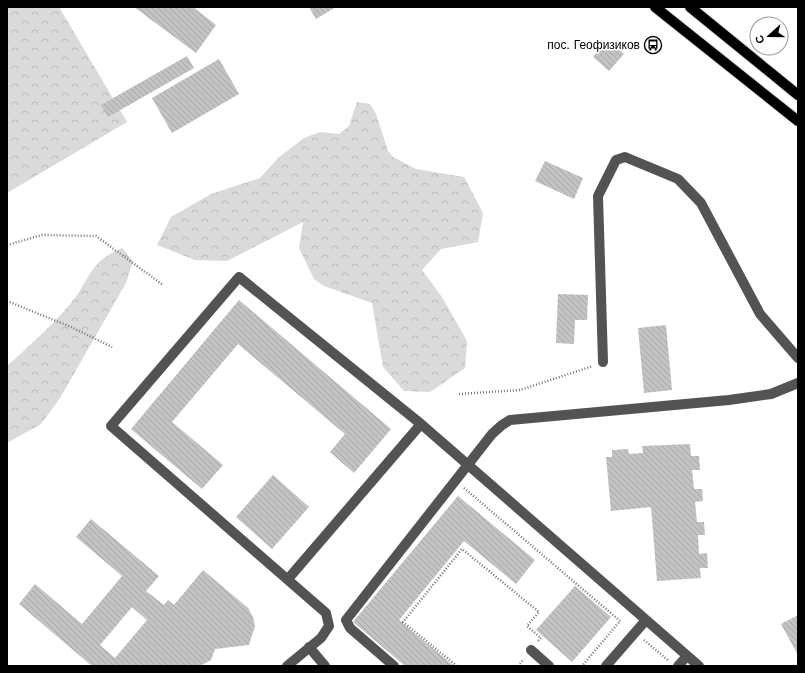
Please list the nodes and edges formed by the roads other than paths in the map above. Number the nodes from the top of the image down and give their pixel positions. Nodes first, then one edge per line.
1 (655, 7) edge
2 (690, 7) edge
3 (798, 95) edge
4 (798, 121) edge
5 (798, 358) edge
6 (603, 362) road end
7 (798, 383) edge
8 (421, 424) junction
9 (467, 465) junction
10 (288, 579) junction
11 (646, 620) junction
12 (309, 647) junction
13 (531, 650) road end
14 (687, 656) junction
15 (287, 666) edge
16 (325, 666) edge
17 (394, 666) edge
18 (549, 666) edge
19 (606, 666) edge
20 (678, 666) edge
21 (699, 666) edge

1 - 4 main road
2 - 3 main road
5 - 6 lane
7 - 9 lane
8 - 9 lane
8 - 10 lane
8 - 10 lane
9 - 11 lane
9 - 17 lane
10 - 12 lane
11 - 14 lane
11 - 19 lane
12 - 15 lane
12 - 16 lane
13 - 18 lane
14 - 20 lane
14 - 21 lane

